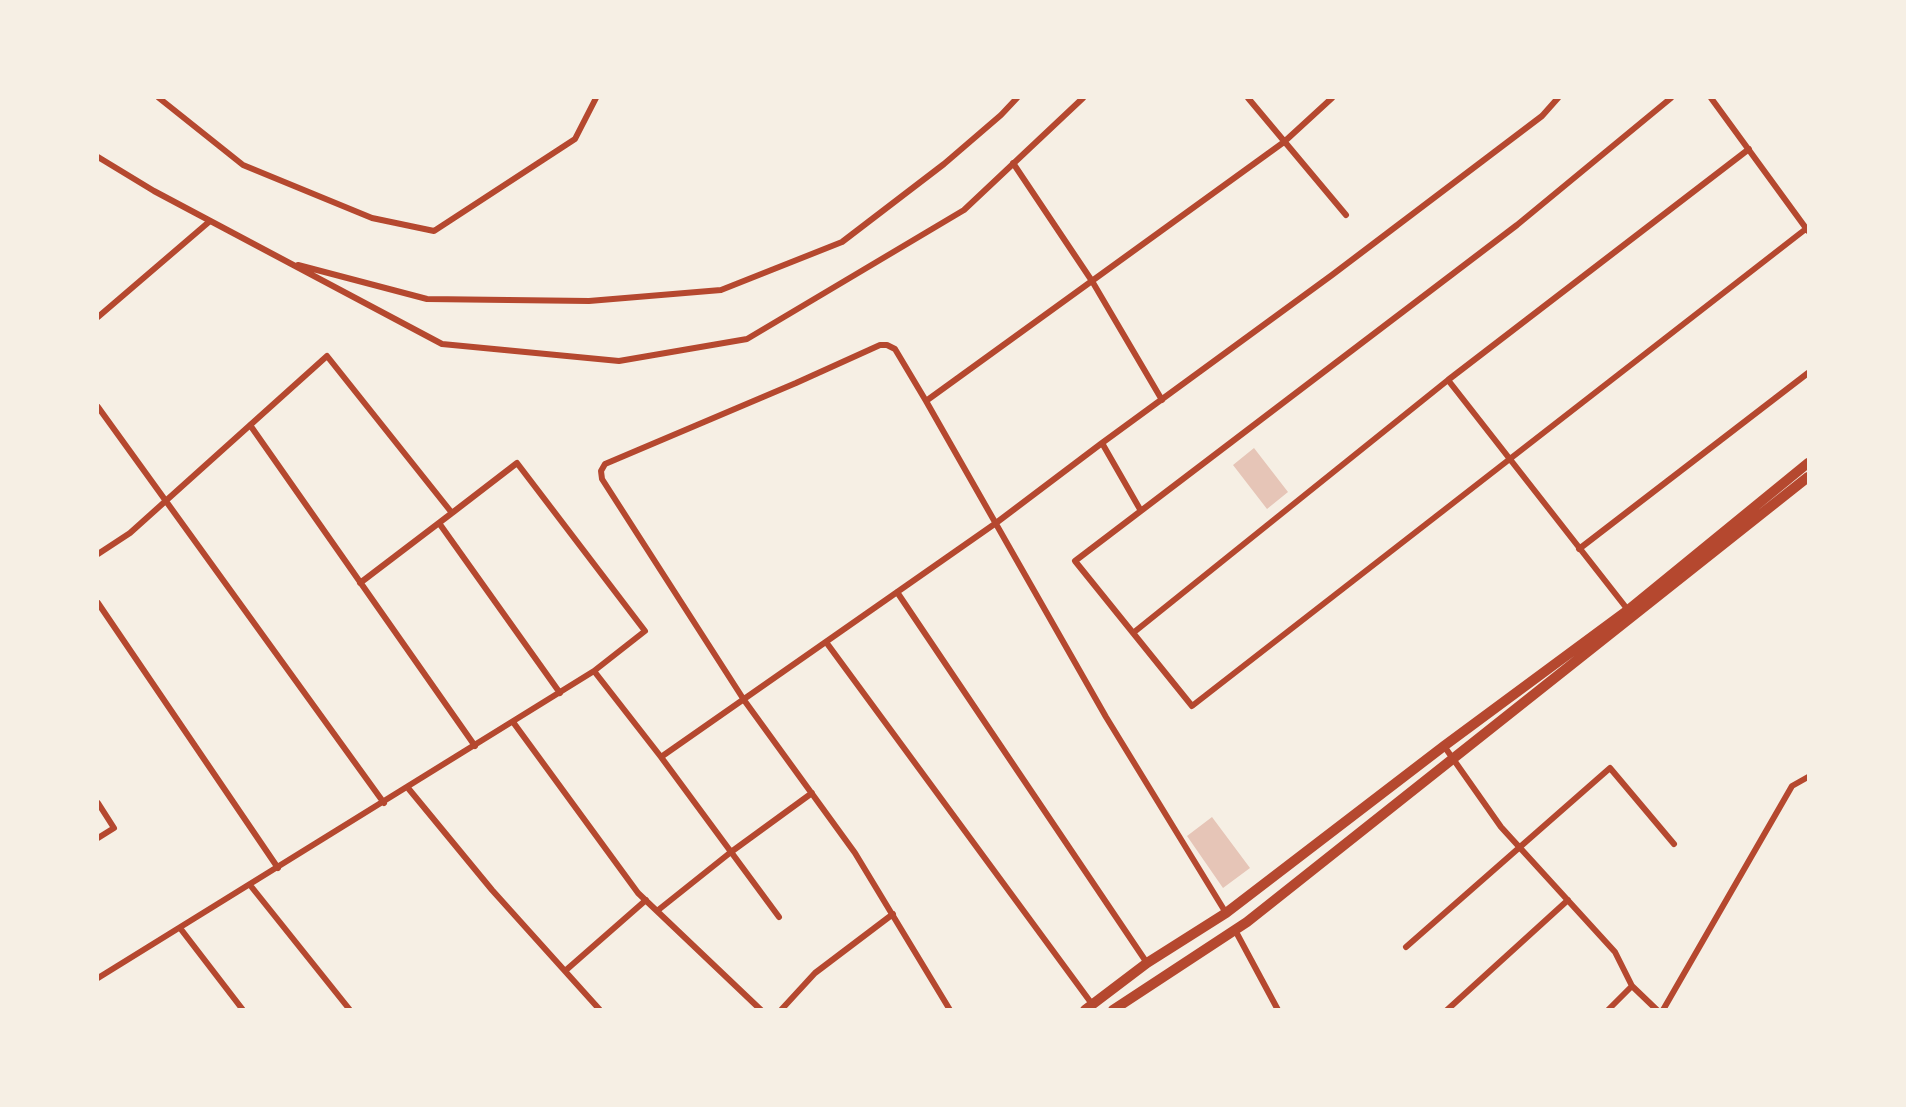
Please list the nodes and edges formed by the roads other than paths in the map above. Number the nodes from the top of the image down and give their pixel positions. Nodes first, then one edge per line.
1 (159, 98) edge
2 (596, 98) edge
3 (1017, 98) edge
4 (1083, 98) edge
5 (1248, 98) edge
6 (1332, 98) edge
7 (1558, 98) edge
8 (1671, 98) edge
9 (1711, 98) edge
10 (1284, 142) junction
11 (1749, 149) junction
12 (98, 158) edge
13 (1014, 163) junction
14 (1346, 215) dead end
15 (210, 221) junction
16 (1808, 230) edge
17 (287, 262) junction
18 (1092, 281) junction
19 (98, 317) edge
20 (1809, 374) edge
21 (1448, 380) junction
22 (1162, 400) junction
23 (926, 401) junction
24 (98, 407) edge
25 (250, 425) junction
26 (1102, 443) junction
27 (1510, 460) junction
28 (1809, 463) edge
29 (1809, 477) edge
30 (165, 502) junction
31 (1141, 511) junction
32 (452, 513) junction
33 (439, 523) junction
34 (996, 523) junction
35 (1579, 549) junction
36 (98, 554) edge
37 (360, 583) junction
38 (897, 592) junction
39 (98, 603) edge
40 (1628, 610) junction
41 (1133, 633) junction
42 (826, 642) junction
43 (594, 671) junction
44 (560, 693) junction
45 (744, 700) junction
46 (513, 722) junction
47 (475, 746) junction
48 (1444, 746) junction
49 (661, 758) junction
50 (1454, 759) junction
51 (1809, 777) edge
52 (408, 788) junction
53 (812, 793) junction
54 (98, 803) edge
55 (384, 803) junction
56 (98, 838) edge
57 (1674, 844) dead end
58 (1520, 848) junction
59 (731, 852) junction
60 (278, 868) junction
61 (250, 885) junction
62 (645, 900) junction
63 (1568, 900) junction
64 (657, 911) junction
65 (1226, 913) junction
66 (893, 914) junction
67 (779, 917) dead end
68 (180, 928) junction
69 (1235, 930) junction
70 (1406, 947) dead end
71 (1147, 963) junction
72 (565, 971) junction
73 (98, 978) edge
74 (1632, 986) junction
75 (1088, 1007) edge
76 (243, 1010) edge
77 (350, 1010) edge
78 (600, 1010) edge
79 (761, 1010) edge
80 (781, 1010) edge
81 (950, 1010) edge
82 (1113, 1010) edge
83 (1278, 1010) edge
84 (1447, 1010) edge
85 (1608, 1010) edge
86 (1657, 1010) edge
87 (1663, 1010) edge

1 - 2 street
3 - 17 street
4 - 13 street
5 - 10 street
6 - 10 street
7 - 22 street
8 - 31 street
9 - 11 street
10 - 14 street
10 - 18 street
11 - 16 street
11 - 21 street
12 - 15 street
13 - 17 street
13 - 18 street
15 - 17 street
15 - 19 street
16 - 27 street
18 - 22 street
18 - 23 street
20 - 35 street
21 - 27 street
21 - 41 street
22 - 26 street
23 - 34 street
23 - 45 street
24 - 30 street
25 - 30 street
25 - 32 street
25 - 37 street
26 - 31 street
26 - 34 street
27 - 35 street
27 - 41 street
28 - 40 street
29 - 50 street
30 - 36 street
30 - 55 street
31 - 41 street
32 - 33 street
32 - 43 street
33 - 37 street
33 - 44 street
34 - 38 street
34 - 65 street
35 - 40 street
37 - 47 street
38 - 42 street
38 - 71 street
39 - 60 street
40 - 48 street
42 - 45 street
42 - 75 street
43 - 44 street
43 - 49 street
44 - 46 street
45 - 49 street
45 - 53 street
46 - 47 street
46 - 62 street
47 - 52 street
48 - 50 street
48 - 65 street
49 - 59 street
50 - 58 street
50 - 69 street
51 - 87 street
52 - 55 street
52 - 72 street
53 - 59 street
53 - 66 street
54 - 56 street
55 - 60 street
57 - 58 street
58 - 63 street
58 - 70 street
59 - 64 street
59 - 67 street
60 - 61 street
61 - 68 street
61 - 77 street
62 - 64 street
62 - 72 street
63 - 74 street
63 - 84 street
64 - 79 street
65 - 71 street
66 - 80 street
66 - 81 street
68 - 73 street
68 - 76 street
69 - 82 street
69 - 83 street
71 - 75 street
72 - 78 street
74 - 85 street
74 - 86 street

